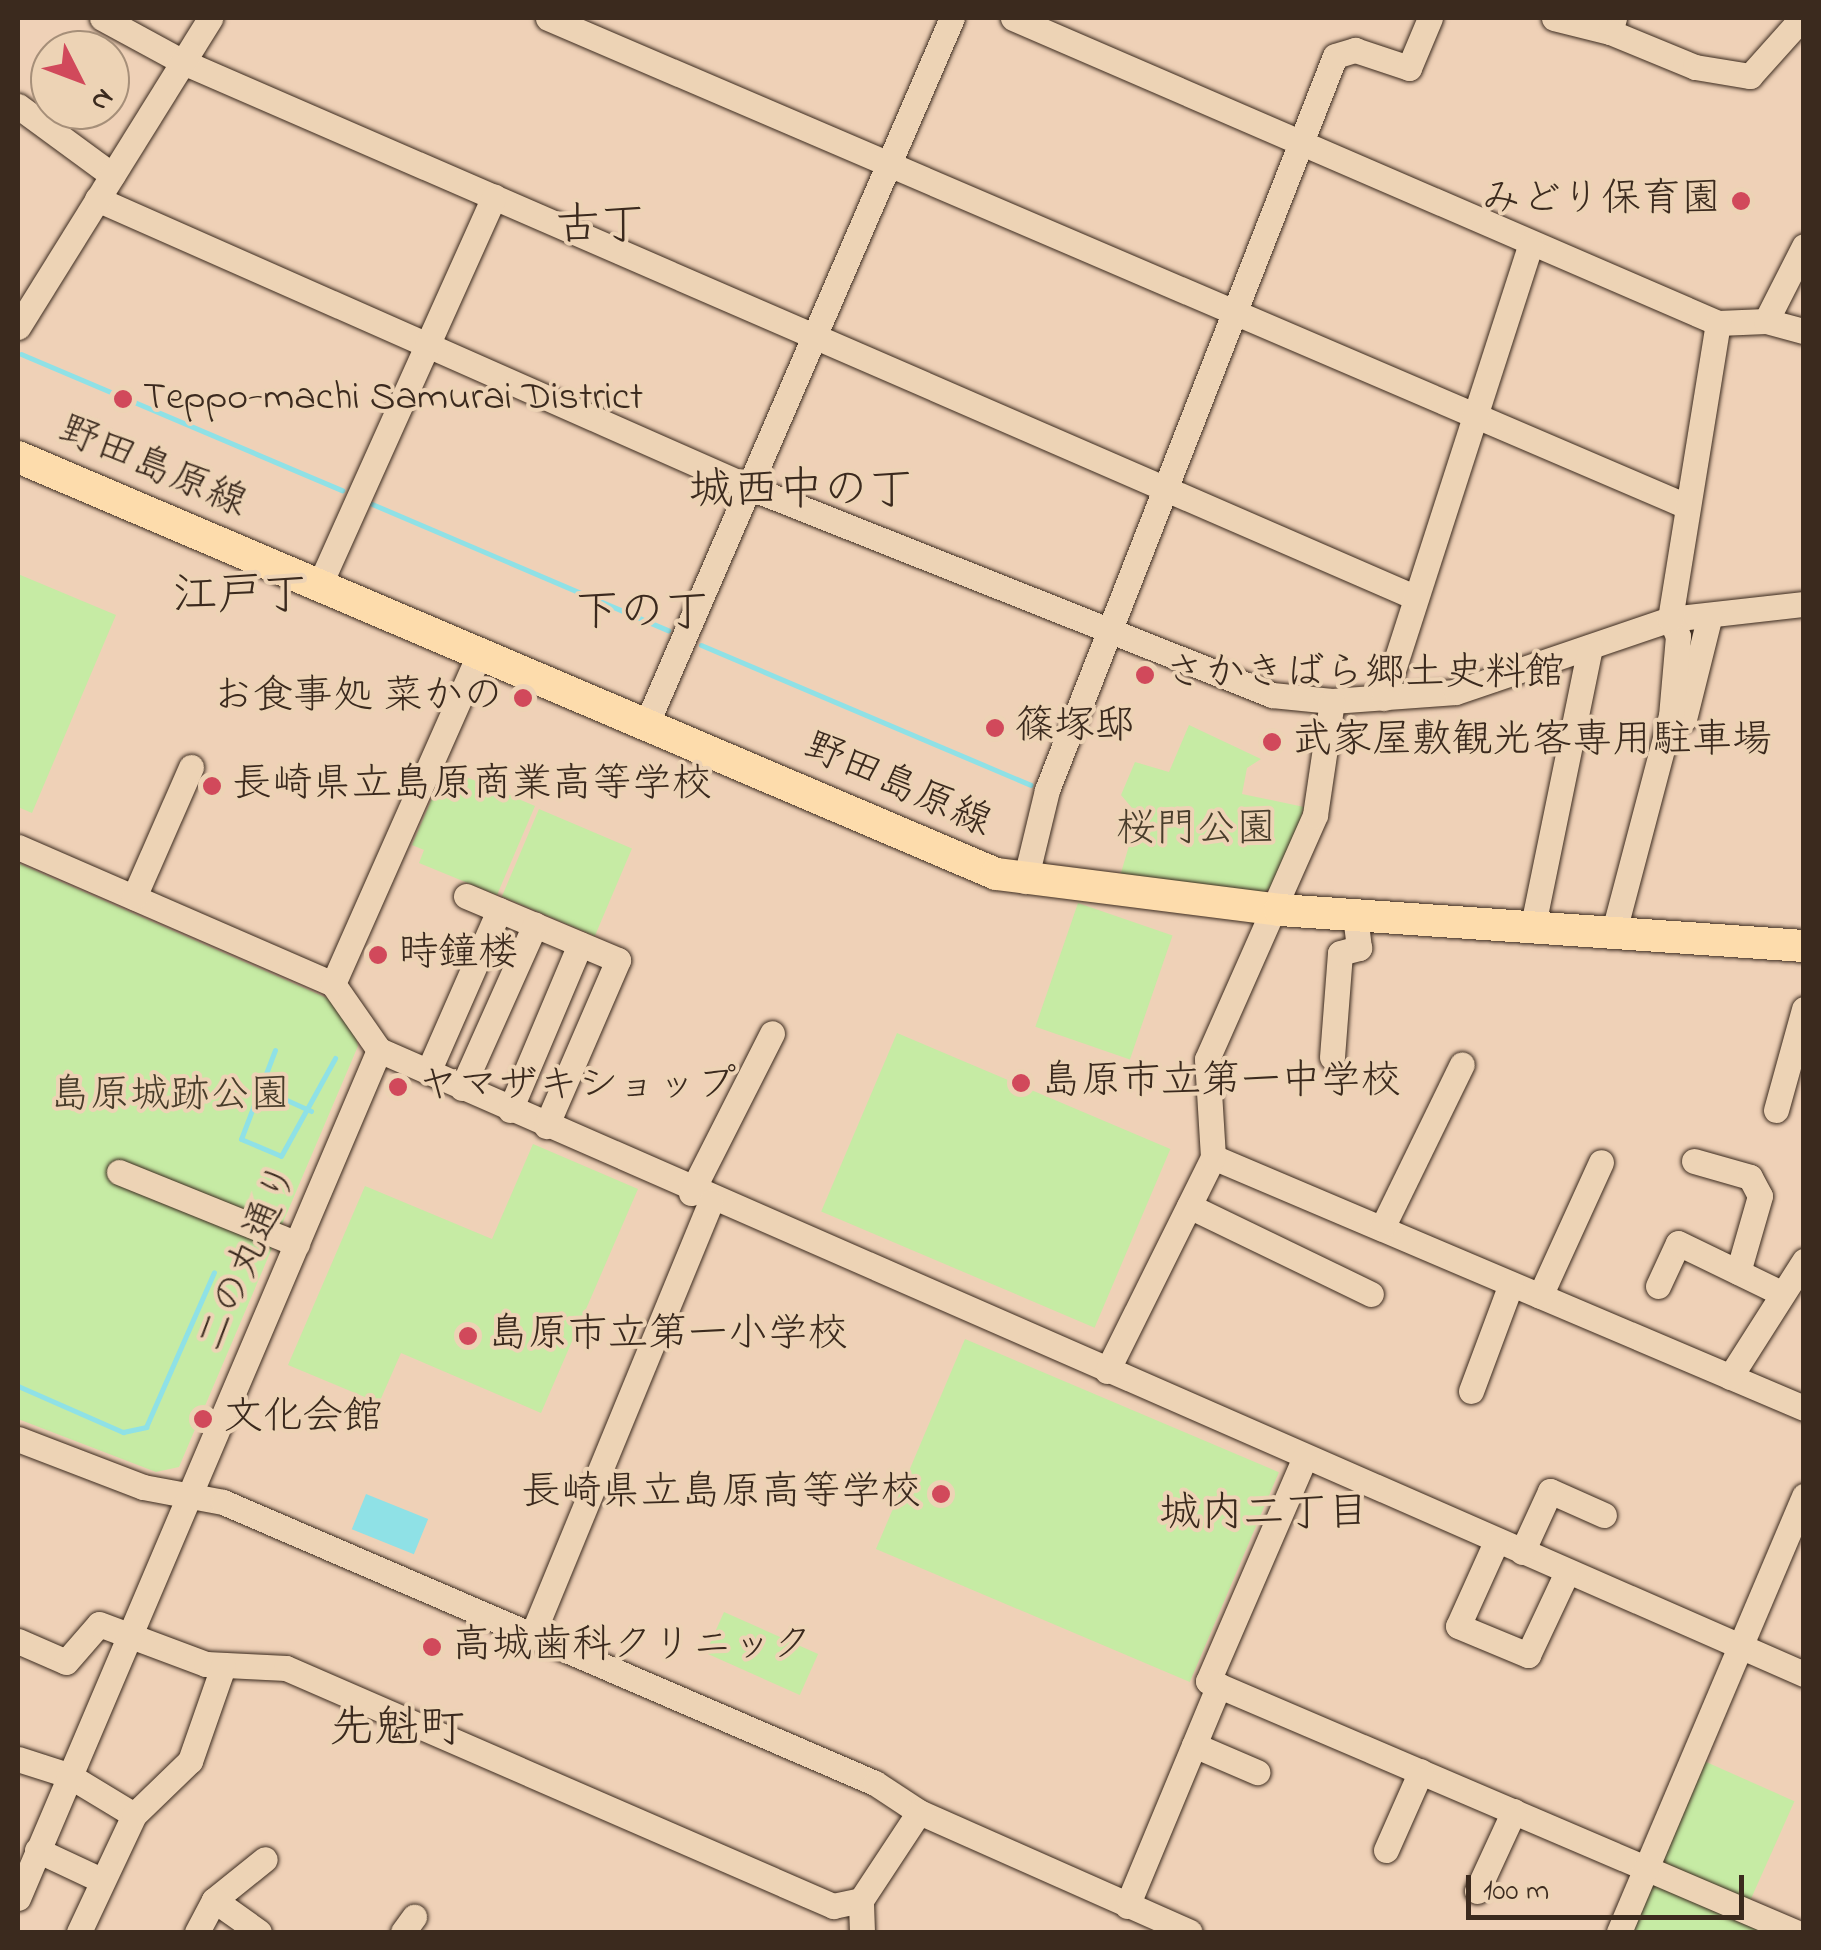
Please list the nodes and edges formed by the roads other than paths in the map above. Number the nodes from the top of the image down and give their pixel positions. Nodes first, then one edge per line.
1 (102, 18) edge
2 (210, 18) edge
3 (548, 18) edge
4 (952, 18) edge
5 (1013, 18) edge
6 (1430, 18) edge
7 (1554, 18) edge
8 (1802, 18) edge
9 (1612, 25) edge
10 (183, 62) junction
11 (18, 106) edge
12 (1306, 144) junction
13 (888, 162) junction
14 (112, 175) junction
15 (494, 196) junction
16 (97, 199) junction
17 (1531, 243) junction
18 (1804, 246) edge
19 (1237, 316) junction
20 (20, 318) edge
21 (1766, 321) junction
22 (1718, 323) junction
23 (1804, 331) edge
24 (814, 336) junction
25 (424, 344) junction
26 (1472, 418) junction
27 (18, 457) edge
28 (751, 488) junction
29 (1172, 489) junction
30 (1684, 505) junction
31 (319, 586) junction
32 (1410, 595) junction
33 (1804, 604) edge
34 (1710, 614) junction
35 (1670, 619) junction
36 (1107, 634) junction
37 (1590, 647) junction
38 (479, 654) junction
39 (1384, 698) junction
40 (1332, 701) junction
41 (646, 725) junction
42 (191, 767) dead end
43 (18, 847) edge
44 (1024, 880) junction
45 (466, 896) dead end
46 (134, 897) junction
47 (499, 910) junction
48 (1280, 910) junction
49 (1356, 915) junction
50 (534, 925) junction
51 (1532, 925) junction
52 (1623, 932) junction
53 (580, 944) junction
54 (1804, 946) edge
55 (333, 984) junction
56 (1804, 1009) edge
57 (772, 1033) dead end
58 (379, 1050) junction
59 (1332, 1057) dead end
60 (1462, 1064) dead end
61 (428, 1072) junction
62 (462, 1088) junction
63 (510, 1110) junction
64 (1776, 1110) dead end
65 (546, 1126) junction
66 (1213, 1157) junction
67 (1694, 1160) dead end
68 (1601, 1162) dead end
69 (119, 1172) dead end
70 (701, 1198) junction
71 (1189, 1206) junction
72 (1382, 1228) junction
73 (297, 1244) junction
74 (1804, 1261) edge
75 (1738, 1272) junction
76 (1510, 1284) junction
77 (1658, 1286) dead end
78 (1781, 1293) junction
79 (1371, 1294) dead end
80 (1540, 1296) junction
81 (1107, 1371) junction
82 (1730, 1377) junction
83 (1471, 1390) dead end
84 (1804, 1408) edge
85 (18, 1439) edge
86 (1306, 1456) junction
87 (188, 1494) junction
88 (1804, 1496) edge
89 (1604, 1514) dead end
90 (1496, 1542) junction
91 (1522, 1552) junction
92 (1567, 1572) junction
93 (132, 1632) junction
94 (531, 1638) junction
95 (18, 1641) edge
96 (1738, 1646) junction
97 (222, 1667) junction
98 (1804, 1674) edge
99 (1219, 1685) junction
100 (1194, 1744) junction
101 (18, 1759) edge
102 (1420, 1771) junction
103 (1257, 1772) dead end
104 (68, 1775) junction
105 (1514, 1811) junction
106 (919, 1812) junction
107 (134, 1815) junction
108 (38, 1850) junction
109 (1386, 1850) dead end
110 (266, 1859) dead end
111 (1647, 1868) junction
112 (101, 1880) junction
113 (1476, 1891) dead end
114 (18, 1898) edge
115 (214, 1900) junction
116 (861, 1900) junction
117 (1127, 1906) junction
118 (78, 1932) edge
119 (197, 1932) edge
120 (260, 1932) edge
121 (862, 1932) edge
122 (1190, 1932) edge
123 (1619, 1932) edge
124 (1795, 1932) edge

1 - 10 street
2 - 10 street
3 - 13 street
4 - 13 street
5 - 12 street
6 - 12 street
7 - 9 street
8 - 9 street
10 - 14 street
10 - 15 street
11 - 14 street
12 - 17 street
12 - 19 street
13 - 19 street
13 - 24 street
14 - 16 street
15 - 24 street
15 - 25 street
16 - 20 street
16 - 25 street
17 - 22 street
17 - 26 street
18 - 21 street
19 - 26 street
19 - 29 street
21 - 22 street
21 - 23 street
22 - 30 street
24 - 28 street
24 - 29 street
25 - 28 street
25 - 31 street
26 - 30 street
26 - 32 street
27 - 31 main road, 野田島原線
28 - 36 street
28 - 41 street
29 - 32 street
29 - 36 street
30 - 35 street
31 - 38 main road, 野田島原線
32 - 39 street
33 - 34 street
34 - 35 street
34 - 52 street
35 - 37 street
35 - 52 street
36 - 40 street
36 - 44 street
37 - 39 street
37 - 51 street
38 - 41 main road, 野田島原線
38 - 55 street
39 - 40 street
40 - 48 street
41 - 44 main road, 野田島原線
42 - 46 street
43 - 46 street
44 - 48 main road, 野田島原線
45 - 47 street
46 - 55 street
47 - 50 street
47 - 61 street
48 - 49 main road, 野田島原線
48 - 66 street
49 - 51 main road, 野田島原線
49 - 59 street
50 - 53 street
50 - 62 street
51 - 52 main road, 野田島原線
52 - 54 main road, 野田島原線
53 - 63 street
53 - 65 street
55 - 58 street
56 - 64 street
57 - 70 street
58 - 61 street
58 - 73 street, 二の丸通り
60 - 72 street
61 - 62 street
62 - 63 street
63 - 65 street
65 - 70 street
66 - 71 street
66 - 72 street
67 - 75 street
68 - 80 street
69 - 73 street
70 - 81 street
70 - 94 street
71 - 79 street
71 - 81 street
72 - 76 street
73 - 87 street, 二の丸通り
74 - 78 street
75 - 77 street
75 - 78 street
76 - 80 street
76 - 83 street
78 - 82 street
80 - 82 street
81 - 86 street
82 - 84 street
85 - 87 street
86 - 90 street
86 - 99 street
87 - 93 street, 二の丸通り
87 - 94 street
88 - 96 street
89 - 91 street
90 - 91 street
90 - 92 street
91 - 92 street
92 - 96 street
93 - 95 street
93 - 97 street
93 - 104 street, 二の丸通り
94 - 106 street
96 - 98 street
96 - 111 street
97 - 107 street
97 - 116 street
99 - 100 street
99 - 102 street
100 - 103 street
100 - 117 street
101 - 104 street
102 - 105 street
102 - 109 street
104 - 107 street
104 - 108 street, 二の丸通り
105 - 111 street
105 - 113 street
106 - 116 street
106 - 117 street
107 - 112 street
108 - 112 street
108 - 114 street, 二の丸通り
110 - 115 street
111 - 123 street
111 - 124 street
112 - 118 street
115 - 119 street
115 - 120 street
116 - 121 street
117 - 122 street

